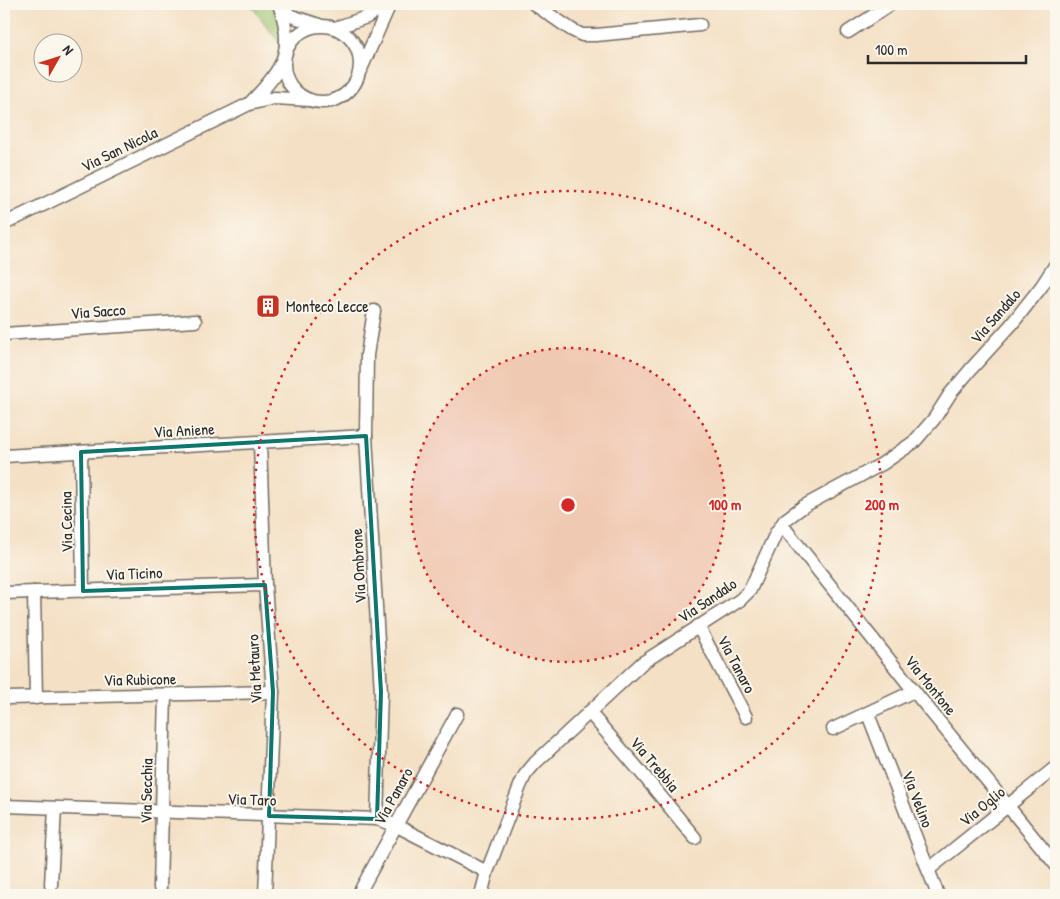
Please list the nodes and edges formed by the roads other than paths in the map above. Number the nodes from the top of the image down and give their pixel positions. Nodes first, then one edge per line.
1 (386, 4) edge
2 (390, 4) edge
3 (534, 4) edge
4 (891, 4) edge
5 (279, 5) edge
6 (700, 25) dead end
7 (322, 26) junction
8 (335, 28) junction
9 (848, 32) dead end
10 (285, 56) junction
11 (359, 74) junction
12 (310, 100) junction
13 (249, 104) junction
14 (4, 224) edge
15 (1056, 264) edge
16 (374, 311) dead end
17 (195, 321) dead end
18 (4, 334) edge
19 (366, 436) junction
20 (260, 442) junction
21 (81, 452) junction
22 (4, 456) edge
23 (782, 525) junction
24 (265, 585) junction
25 (83, 591) junction
26 (34, 592) junction
27 (4, 593) edge
28 (698, 626) junction
29 (914, 691) junction
30 (273, 692) junction
31 (165, 695) junction
32 (8, 698) dead end
33 (36, 698) junction
34 (588, 712) junction
35 (457, 714) dead end
36 (868, 714) junction
37 (746, 717) dead end
38 (833, 729) dead end
39 (1056, 767) edge
40 (4, 806) edge
41 (1008, 806) junction
42 (55, 808) junction
43 (162, 812) junction
44 (269, 816) junction
45 (377, 819) junction
46 (395, 825) junction
47 (695, 838) dead end
48 (1056, 865) edge
49 (928, 870) junction
50 (487, 872) junction
51 (51, 885) dead end
52 (160, 888) dead end
53 (265, 895) edge
54 (358, 895) edge
55 (480, 895) edge
56 (938, 895) edge

1 - 8 street, Via San Nicola
2 - 11 street, Via San Nicola
3 - 6 street
4 - 9 street
5 - 7 street
5 - 10 street
7 - 8 street, Via San Nicola
7 - 10 street, Via San Nicola
8 - 11 street
10 - 12 street
10 - 13 street, Via San Nicola
11 - 12 street, Via San Nicola
12 - 13 street, Via San Nicola
13 - 14 street, Via San Nicola
15 - 23 street, Via Sandalo
16 - 19 street, Via Ombrone
17 - 18 street, Via Sacco
19 - 20 street, Via Aniene
19 - 45 street, Via Ombrone
20 - 21 street, Via Aniene
20 - 24 street, Via Metauro
21 - 22 street, Via Aniene
21 - 25 street, Via Cecina
23 - 28 street, Via Sandalo
23 - 29 street, Via Montone
24 - 25 street, Via Ticino
24 - 30 street, Via Metauro
25 - 26 street, Via Ticino
26 - 27 street, Via Ticino
26 - 33 street
28 - 34 street, Via Sandalo
28 - 37 street, Via Tanaro
29 - 36 street
29 - 41 street, Via Montone
30 - 31 street, Via Rubicone
30 - 44 street, Via Metauro
31 - 33 street, Via Rubicone
31 - 43 street, Via Secchia
32 - 33 street, Via Rubicone
34 - 47 street, Via Trebbia
34 - 50 street, Via Sandalo
35 - 46 street, Via Panaro
36 - 38 street
36 - 49 street, Via Velino
39 - 41 street, Via Oglio
40 - 42 street, Via Taro
41 - 48 street, Via Montone
41 - 49 street, Via Oglio
42 - 43 street, Via Taro
42 - 51 street
43 - 44 street, Via Taro
43 - 52 street, Via Secchia
44 - 45 street, Via Taro
44 - 53 street, Via Metauro
45 - 46 street, Via Taro
46 - 50 street, Via Taro
46 - 54 street, Via Panaro
49 - 56 street, Via Velino
50 - 55 street, Via Sandalo

